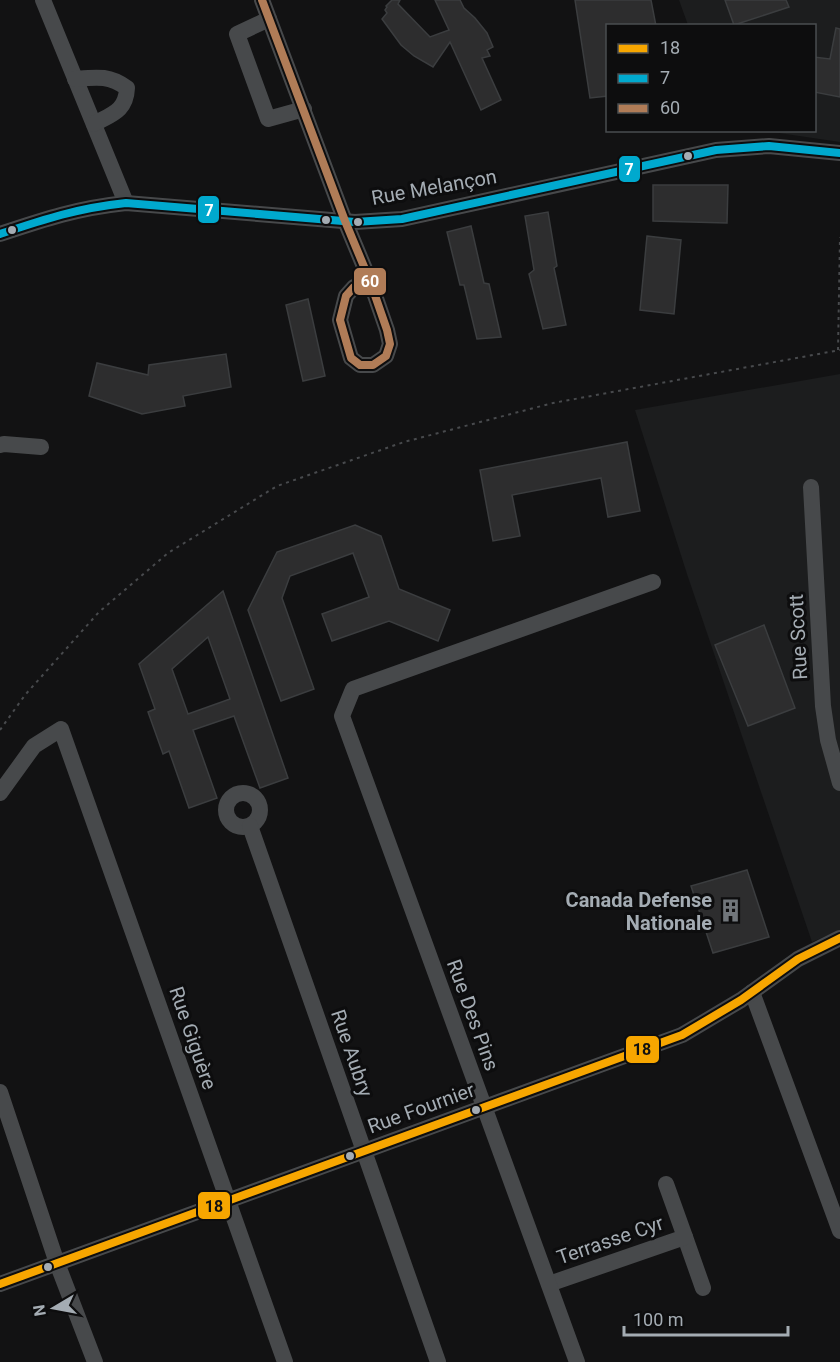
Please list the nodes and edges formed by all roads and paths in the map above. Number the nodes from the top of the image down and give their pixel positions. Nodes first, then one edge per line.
1 (43, 0) edge
2 (262, 0) edge
3 (269, 19) junction
4 (75, 79) junction
5 (304, 109) junction
6 (94, 124) junction
7 (840, 153) edge
8 (126, 203) junction
9 (345, 221) junction
10 (0, 234) edge
11 (840, 237) edge
12 (370, 281) junction
13 (839, 350) edge
14 (0, 445) edge
15 (41, 447) dead end
16 (811, 487) dead end
17 (653, 582) dead end
18 (0, 730) edge
19 (840, 783) edge
20 (0, 793) edge
21 (250, 826) dead end
22 (840, 938) edge
23 (752, 992) junction
24 (0, 1092) edge
25 (485, 1107) junction
26 (364, 1151) junction
27 (666, 1184) dead end
28 (228, 1201) junction
29 (840, 1231) edge
30 (685, 1237) junction
31 (57, 1263) junction
32 (0, 1284) edge
33 (549, 1284) junction
34 (703, 1288) dead end
35 (95, 1362) edge
36 (285, 1362) edge
37 (438, 1362) edge
38 (578, 1362) edge

1 - 4 street
2 - 3 street
3 - 5 street
3 - 5 street
4 - 6 street
4 - 6 street
5 - 9 street
6 - 8 street
7 - 9 street, Rue Melançon
8 - 9 street, Rue Melançon
8 - 10 street, Rue Melançon
9 - 12 street
11 - 13 path
12 - 12 street
13 - 18 path
14 - 15 street
16 - 19 street, Rue Scott
17 - 25 street, Rue Des Pins
20 - 28 street, Rue Giguère
21 - 26 street, Rue Aubry
22 - 23 street, Rue Fournier
23 - 25 street, Rue Fournier
23 - 29 street
24 - 31 street
25 - 26 street, Rue Fournier
25 - 33 street, Rue Des Pins
26 - 28 street, Rue Fournier
26 - 37 street, Rue Aubry
27 - 30 street, Terrasse Cyr
28 - 31 street, Rue Fournier
28 - 36 street, Rue Giguère
30 - 33 street, Terrasse Cyr
30 - 34 street, Terrasse Cyr
31 - 32 street, Rue Fournier
31 - 35 street
33 - 38 street, Rue Des Pins

